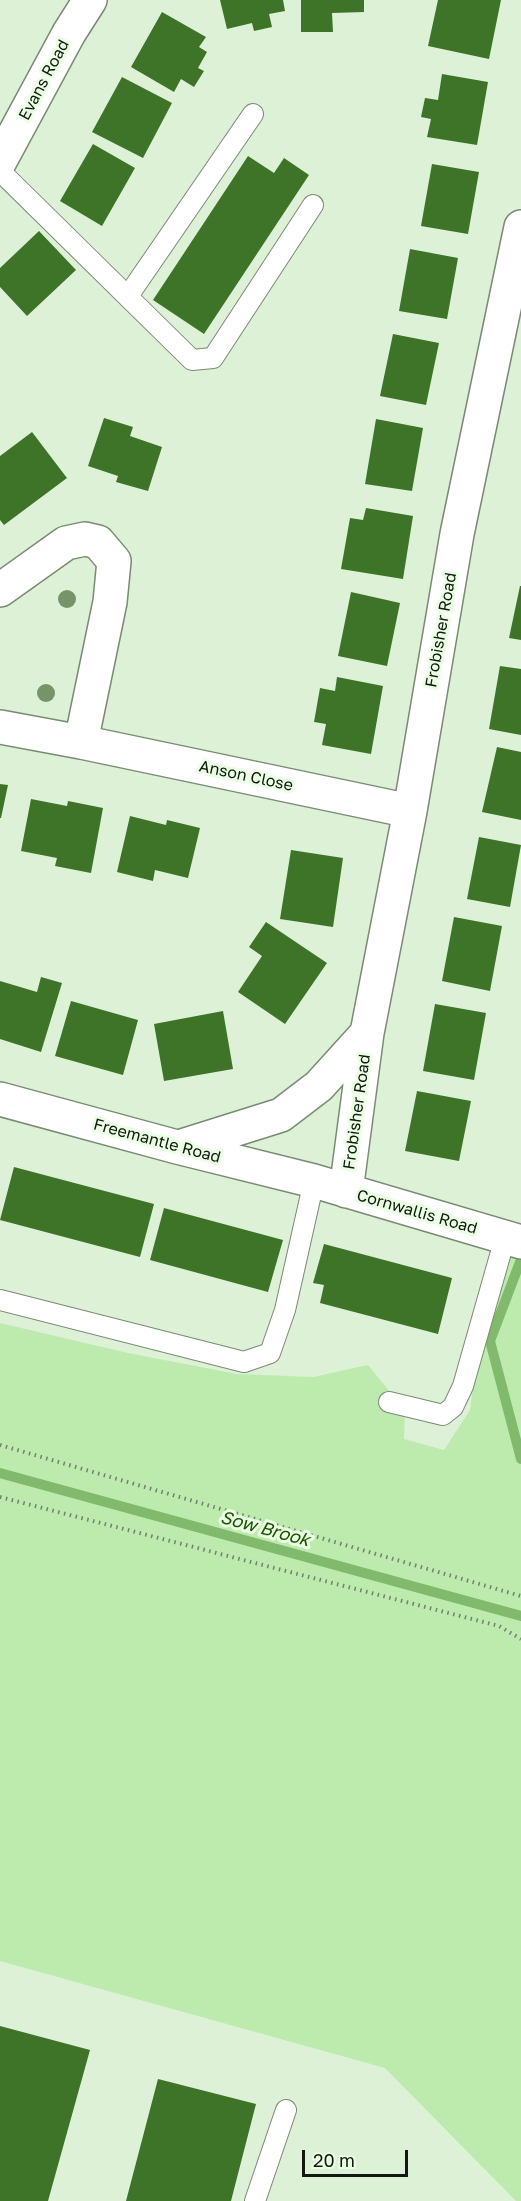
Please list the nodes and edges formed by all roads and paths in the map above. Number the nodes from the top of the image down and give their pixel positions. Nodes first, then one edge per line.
1 (90, 0) edge
2 (253, 114) dead end
3 (0, 161) edge
4 (0, 171) edge
5 (313, 205) dead end
6 (521, 227) edge
7 (128, 296) junction
8 (0, 590) edge
9 (0, 727) edge
10 (81, 742) junction
11 (410, 811) junction
12 (367, 1034) junction
13 (0, 1099) edge
14 (177, 1147) junction
15 (314, 1181) junction
16 (346, 1191) junction
17 (513, 1240) edge
18 (0, 1300) edge
19 (389, 1402) dead end
20 (0, 1445) edge
21 (0, 1497) edge
22 (521, 1596) edge
23 (521, 1639) edge
24 (286, 2110) dead end
25 (255, 2201) edge

1 - 3 street, Evans Road
2 - 7 lane
4 - 7 lane
5 - 7 lane
6 - 11 street, Frobisher Road
8 - 10 street
9 - 10 street, Anson Close
10 - 11 street, Anson Close
11 - 12 street, Frobisher Road
12 - 14 street, Frobisher Road
12 - 16 street, Frobisher Road
13 - 14 street, Freemantle Road
14 - 15 street, Freemantle Road
15 - 16 street, Cornwallis Road
15 - 18 lane
16 - 17 street, Cornwallis Road
17 - 19 lane
20 - 22 path
21 - 23 path
24 - 25 lane

